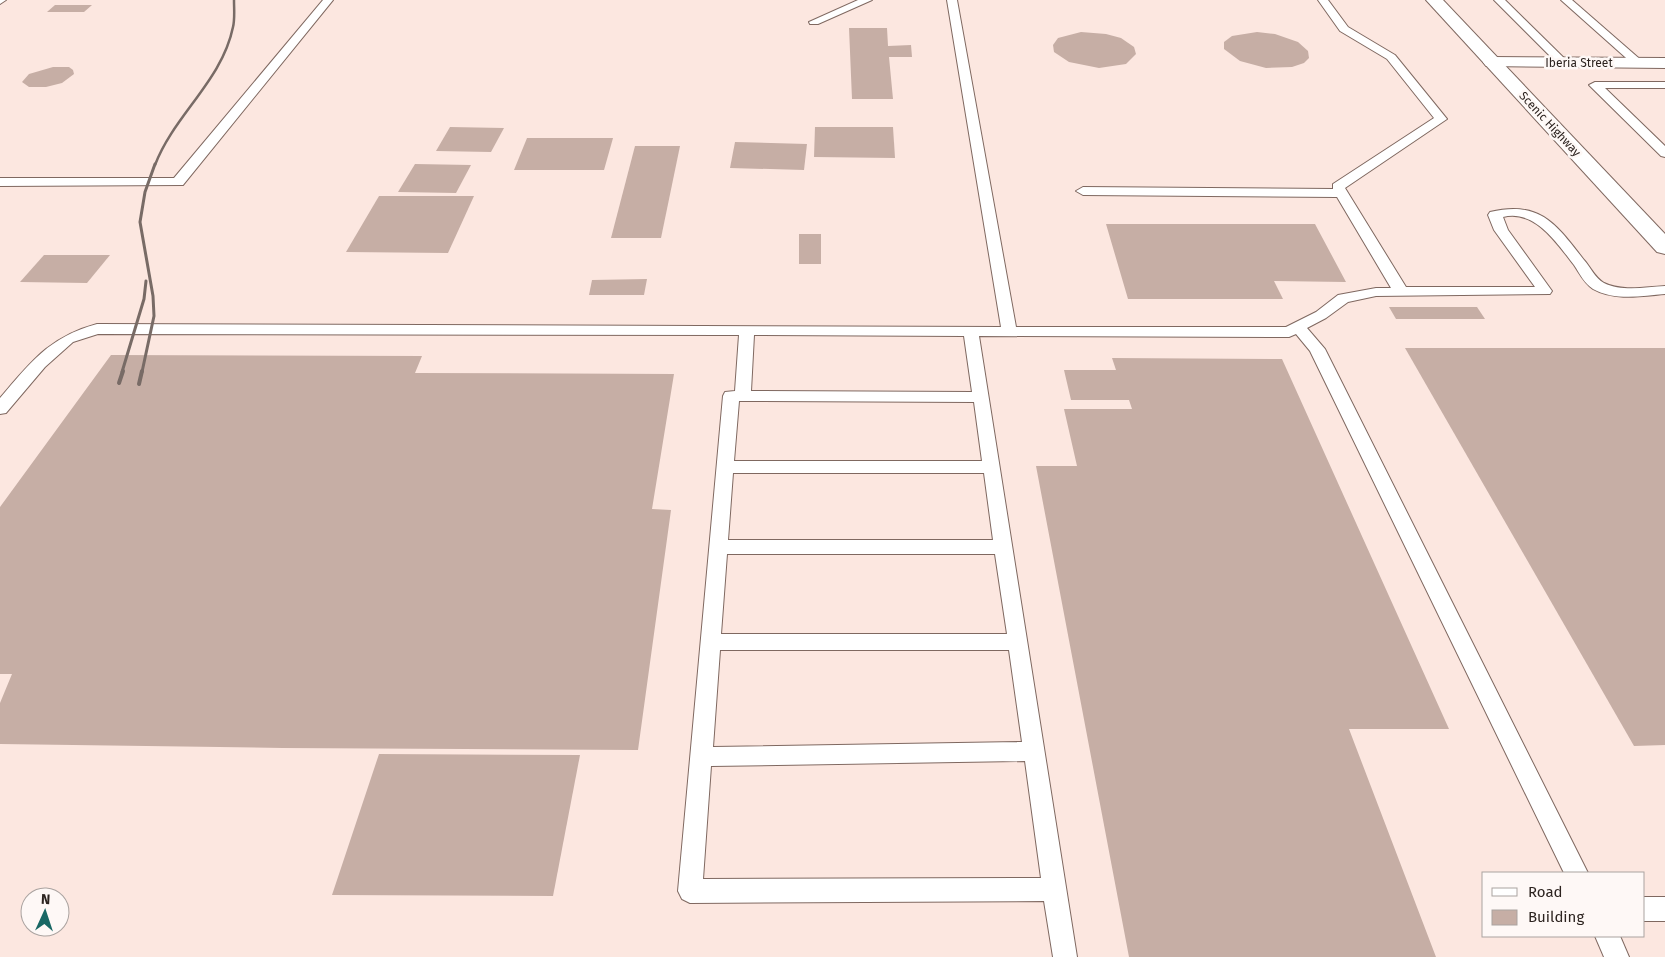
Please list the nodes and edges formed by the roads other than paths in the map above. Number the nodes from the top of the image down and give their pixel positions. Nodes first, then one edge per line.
1 (328, 0) edge
2 (867, 0) edge
3 (952, 0) edge
4 (1323, 0) edge
5 (1434, 0) edge
6 (1499, 0) edge
7 (1566, 0) edge
8 (814, 22) dead end
9 (1492, 62) junction
10 (1563, 63) junction
11 (1638, 63) junction
12 (1665, 63) edge
13 (1665, 85) edge
14 (1665, 153) edge
15 (0, 182) edge
16 (1083, 191) dead end
17 (1342, 193) junction
18 (1665, 247) edge
19 (1665, 290) edge
20 (1400, 292) junction
21 (1298, 327) junction
22 (747, 331) junction
23 (971, 331) junction
24 (1009, 331) junction
25 (743, 396) junction
26 (981, 397) junction
27 (0, 409) edge
28 (725, 466) junction
29 (991, 467) junction
30 (719, 547) junction
31 (1004, 548) junction
32 (710, 642) junction
33 (1017, 642) junction
34 (1034, 751) junction
35 (701, 756) junction
36 (1576, 872) edge
37 (1055, 889) junction
38 (1645, 909) edge
39 (1665, 909) edge
40 (1607, 937) edge
41 (1065, 957) edge
42 (1617, 957) edge

1 - 15 lane
2 - 8 lane
3 - 24 lane
4 - 17 lane
5 - 9 main road, Scenic Highway
6 - 10 lane
7 - 11 lane
9 - 10 main road, Iberia Street
9 - 18 main road, Scenic Highway
10 - 11 main road, Iberia Street
11 - 12 main road, Iberia Street
13 - 14 lane
16 - 17 lane
17 - 20 lane
19 - 20 lane
20 - 21 lane
21 - 24 lane
21 - 36 lane
22 - 23 lane
22 - 25 lane
22 - 27 lane
23 - 24 lane
23 - 26 lane
25 - 26 lane
25 - 28 lane
26 - 29 lane
28 - 29 lane
28 - 30 lane
29 - 31 lane
30 - 31 lane
30 - 32 lane
31 - 33 lane
32 - 33 lane
32 - 35 lane
33 - 34 lane
34 - 35 lane
34 - 37 lane
35 - 37 lane
37 - 41 lane
38 - 39 lane
40 - 42 lane

